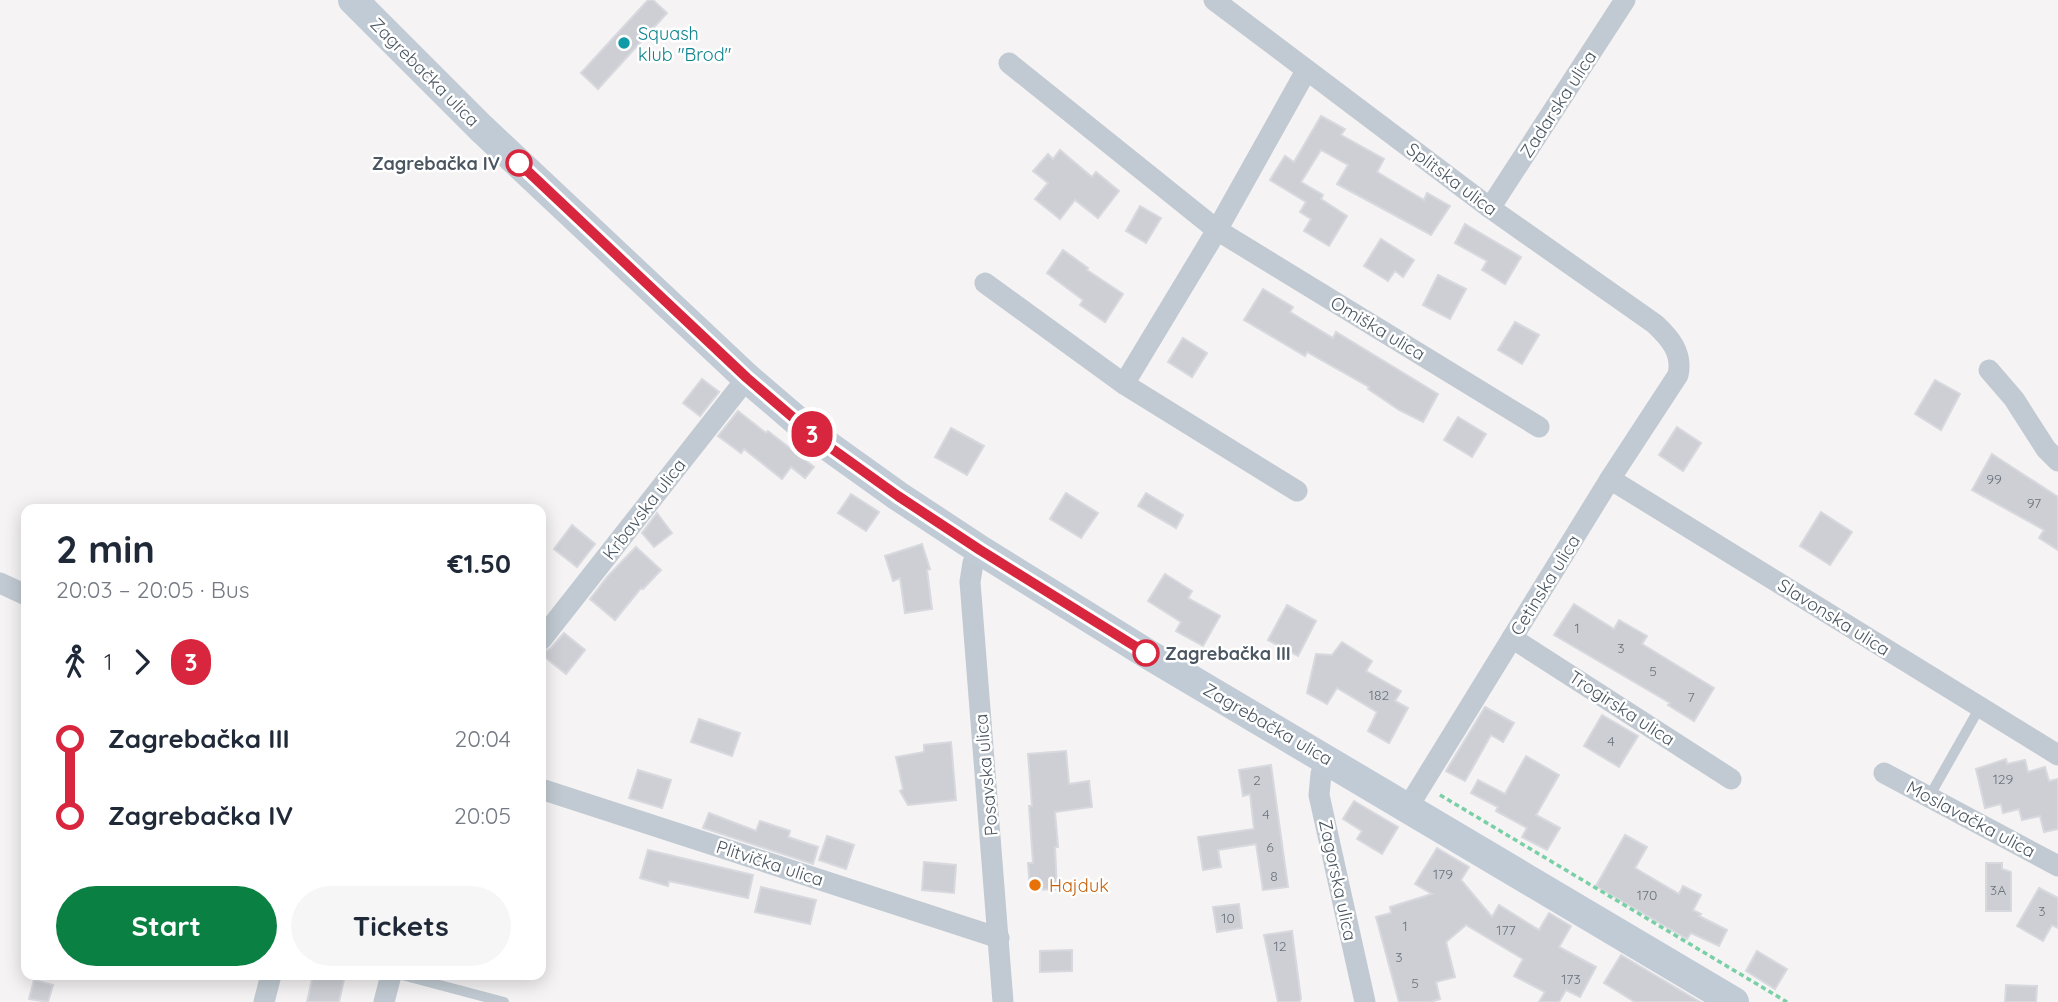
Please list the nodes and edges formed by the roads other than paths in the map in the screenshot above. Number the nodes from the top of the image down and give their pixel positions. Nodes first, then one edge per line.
1 (353, 0) edge
2 (1214, 0) edge
3 (1625, 0) edge
4 (1009, 64) dead end
5 (1306, 71) junction
6 (1490, 208) junction
7 (1217, 230) junction
8 (985, 283) dead end
9 (1681, 364) joint
10 (1989, 370) dead end
11 (747, 378) junction
12 (1124, 384) junction
13 (1539, 427) dead end
14 (2058, 461) edge
15 (1610, 479) junction
16 (1297, 491) dead end
17 (980, 550) junction
18 (0, 583) edge
19 (21, 593) edge
20 (546, 634) edge
21 (1512, 638) junction
22 (1980, 707) junction
23 (2058, 755) edge
24 (1328, 760) junction
25 (1884, 773) dead end
26 (1731, 779) dead end
27 (546, 791) edge
28 (1415, 796) junction
29 (1929, 797) junction
30 (2058, 866) edge
31 (999, 938) junction
32 (270, 980) edge
33 (390, 980) edge
34 (421, 980) edge
35 (264, 1002) edge
36 (384, 1002) edge
37 (504, 1002) edge
38 (1003, 1002) edge
39 (1365, 1002) edge
40 (1734, 1002) edge

1 - 11 main road, Zagrebačka ulica
2 - 5 street, Splitska ulica
3 - 6 street, Zadarska ulica
4 - 7 street, Omiška ulica
5 - 6 street, Splitska ulica
5 - 7 street
6 - 9 street, Splitska ulica
7 - 12 street
7 - 13 street, Omiška ulica
8 - 12 street
9 - 15 street, Cetinska ulica
10 - 14 street
11 - 17 main road, Zagrebačka ulica
11 - 20 street, Krbavska ulica
12 - 16 street
15 - 21 street, Cetinska ulica
15 - 22 street, Slavonska ulica
17 - 24 main road, Zagrebačka ulica
17 - 31 street, Posavska ulica
18 - 19 street
21 - 26 street, Trogirska ulica
21 - 28 street, Cetinska ulica
22 - 23 street, Slavonska ulica
22 - 29 lane
24 - 28 main road, Zagrebačka ulica
24 - 39 street, Zagorska ulica
25 - 29 street, Moslavačka ulica
27 - 31 street, Plitvička ulica
28 - 40 main road, Zagrebačka ulica
29 - 30 street, Moslavačka ulica
31 - 38 street, Posavska ulica
32 - 35 street
33 - 36 street
34 - 37 lane

